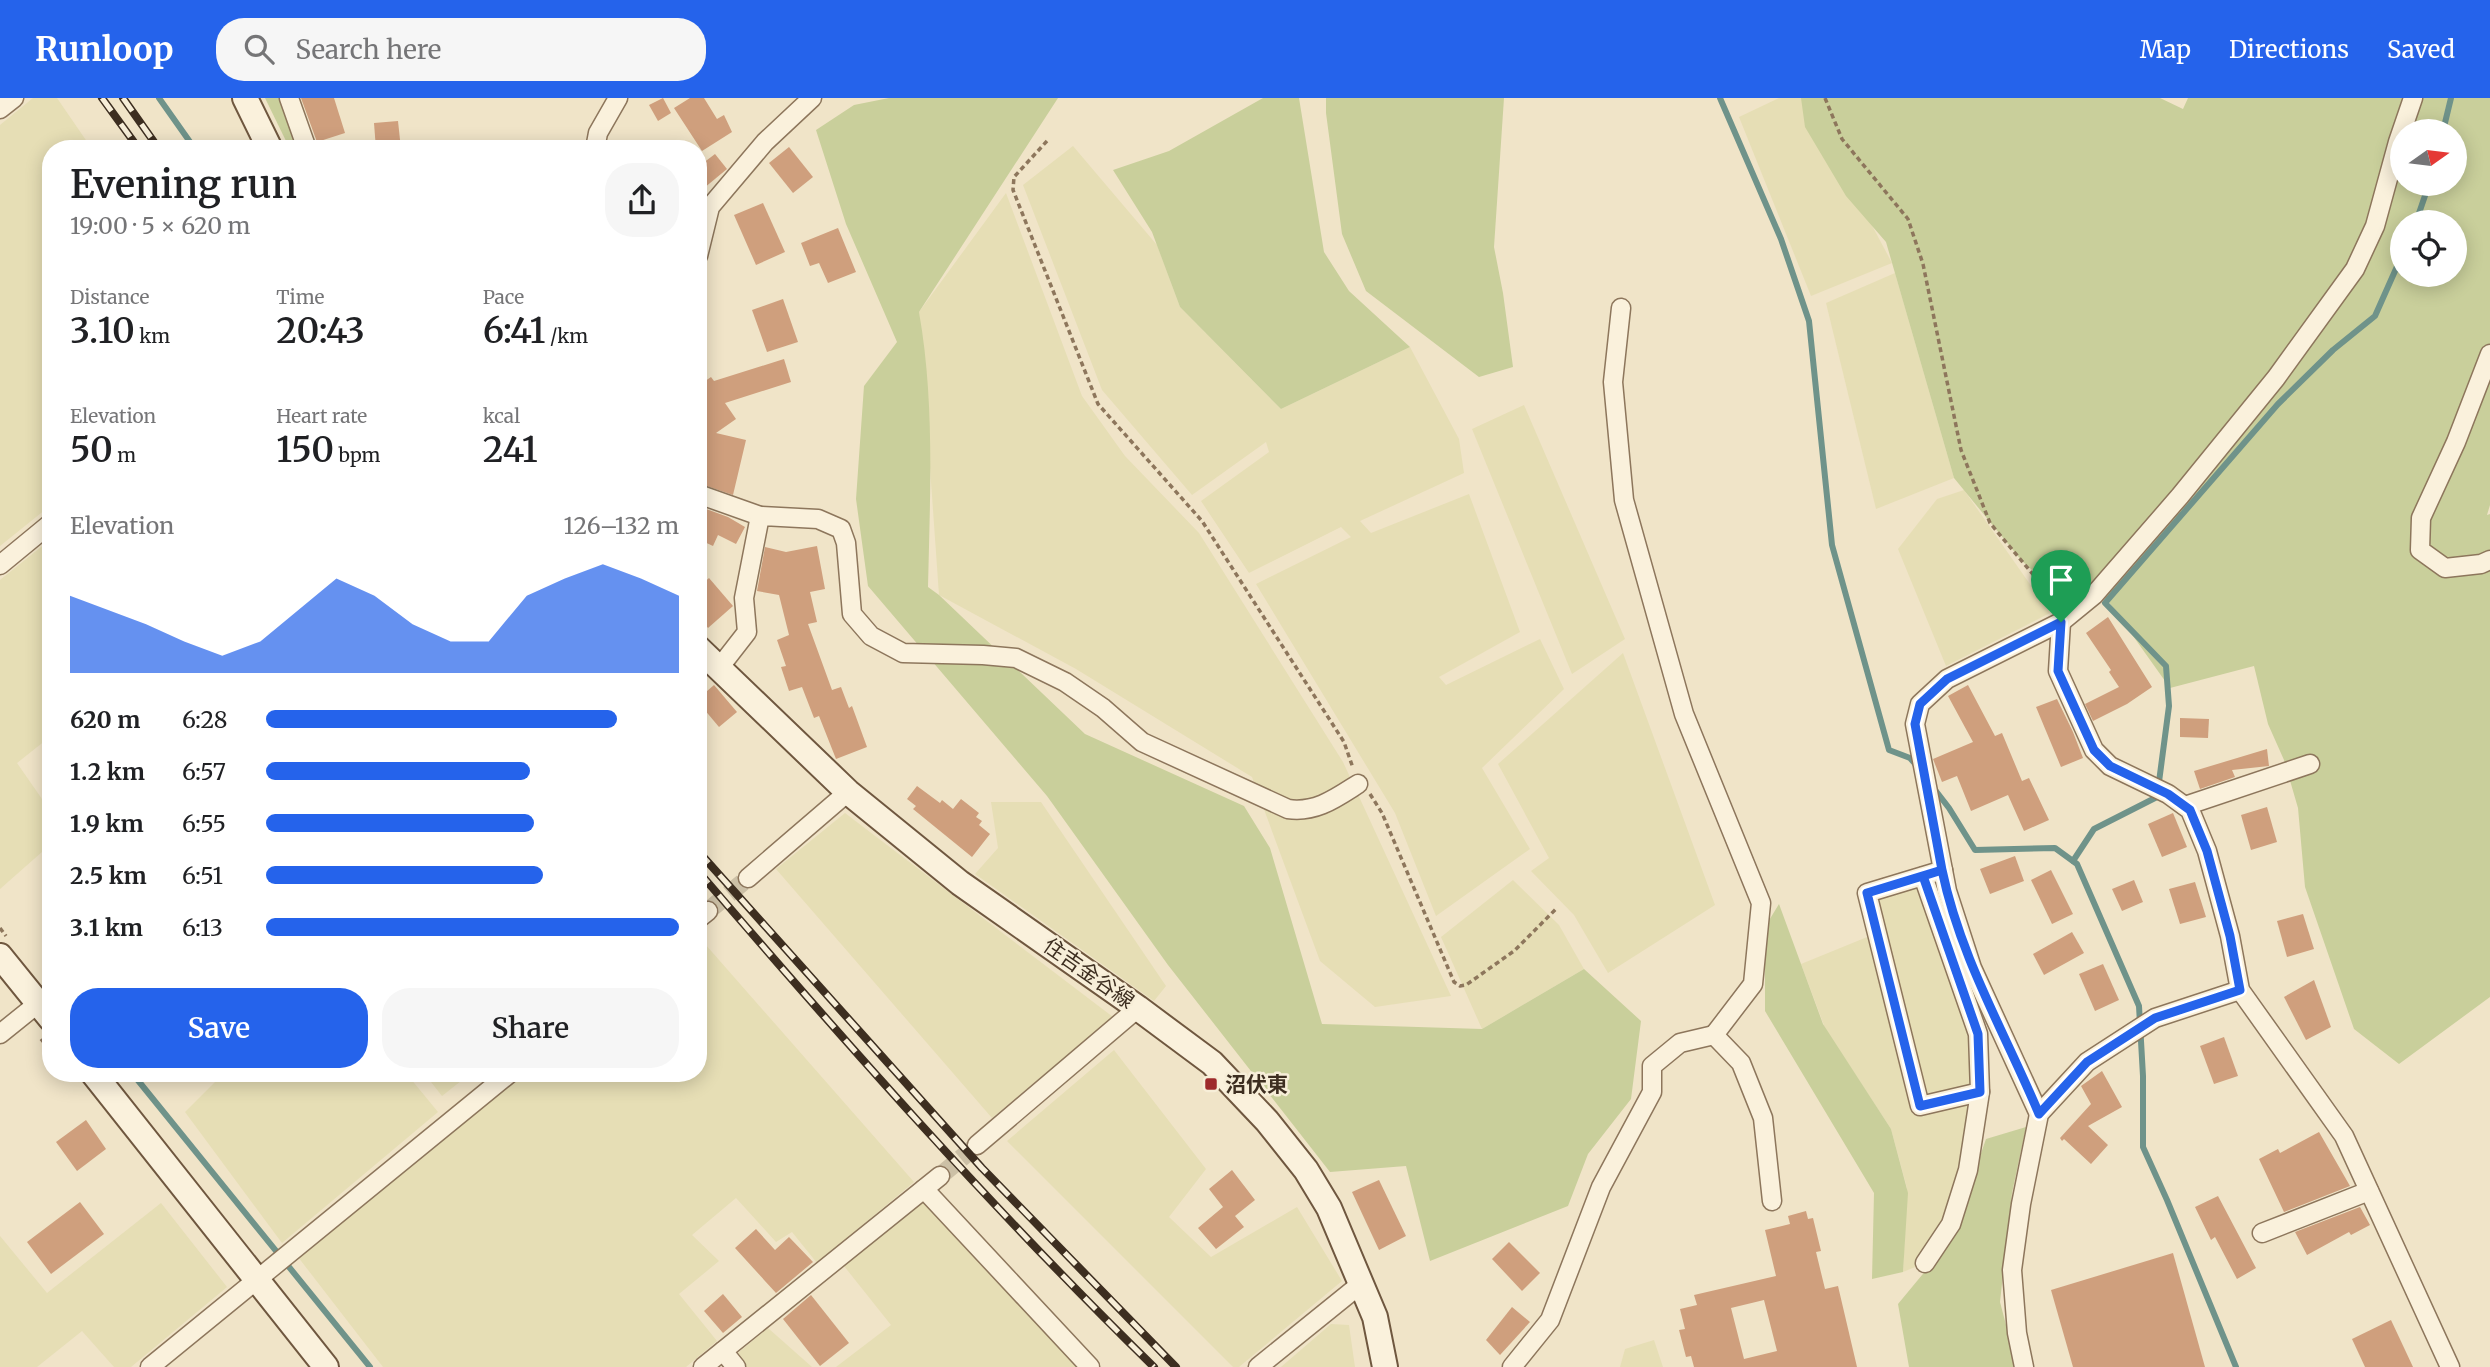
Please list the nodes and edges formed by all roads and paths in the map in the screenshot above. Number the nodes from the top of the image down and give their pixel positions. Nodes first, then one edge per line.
1 (14, 98) edge
2 (245, 98) edge
3 (289, 98) edge
4 (618, 98) edge
5 (812, 98) edge
6 (1825, 98) edge
7 (2413, 98) edge
8 (0, 109) edge
9 (266, 140) edge
10 (304, 140) edge
11 (597, 140) edge
12 (1047, 141) dead end
13 (707, 219) edge
14 (1621, 308) dead end
15 (2490, 354) edge
16 (707, 497) edge
17 (760, 516) junction
18 (42, 530) edge
19 (2490, 560) edge
20 (0, 565) edge
21 (2061, 622) junction
22 (707, 657) edge
23 (719, 668) junction
24 (2310, 764) dead end
25 (1358, 784) junction
26 (848, 792) junction
27 (2185, 806) junction
28 (1942, 870) junction
29 (1923, 876) junction
30 (748, 877) tunnel mouth
31 (1557, 908) dead end
32 (0, 956) edge
33 (2240, 990) junction
34 (42, 1000) edge
35 (42, 1008) edge
36 (1138, 1008) junction
37 (0, 1034) edge
38 (1714, 1035) junction
39 (100, 1082) edge
40 (499, 1082) edge
41 (1980, 1092) junction
42 (2039, 1114) junction
43 (977, 1145) tunnel mouth
44 (940, 1176) tunnel mouth
45 (924, 1189) junction
46 (2369, 1191) junction
47 (1772, 1201) dead end
48 (2262, 1233) dead end
49 (1925, 1263) dead end
50 (256, 1281) junction
51 (1362, 1283) junction
52 (723, 1350) junction
53 (150, 1367) edge
54 (326, 1367) edge
55 (703, 1367) edge
56 (736, 1367) edge
57 (1090, 1367) edge
58 (1258, 1367) edge
59 (1385, 1367) edge
60 (1512, 1367) edge
61 (2024, 1367) edge
62 (2450, 1367) edge

1 - 8 street
2 - 9 main road
3 - 10 street
4 - 11 street
5 - 13 street
6 - 21 path
7 - 21 street
12 - 25 path
14 - 38 street
15 - 19 street
16 - 17 street
17 - 23 street
17 - 25 street
18 - 20 street
21 - 27 street
21 - 28 street
22 - 23 main road, 住吉金谷線
23 - 26 main road, 住吉金谷線
24 - 27 street
25 - 31 path
26 - 30 street
26 - 36 main road, 住吉金谷線
27 - 33 street
28 - 29 street
28 - 42 street
29 - 41 street
29 - 41 street
32 - 34 main road
33 - 42 street
33 - 46 street
35 - 37 street
36 - 43 street
36 - 51 main road, 住吉金谷線
38 - 47 street
38 - 60 street
39 - 50 main road
40 - 50 street
41 - 49 street
42 - 61 street
44 - 45 street
45 - 52 street
45 - 57 street
46 - 48 street
46 - 62 street
50 - 53 street
50 - 54 main road
51 - 58 street
51 - 59 main road, 住吉金谷線
52 - 55 street
52 - 56 street

